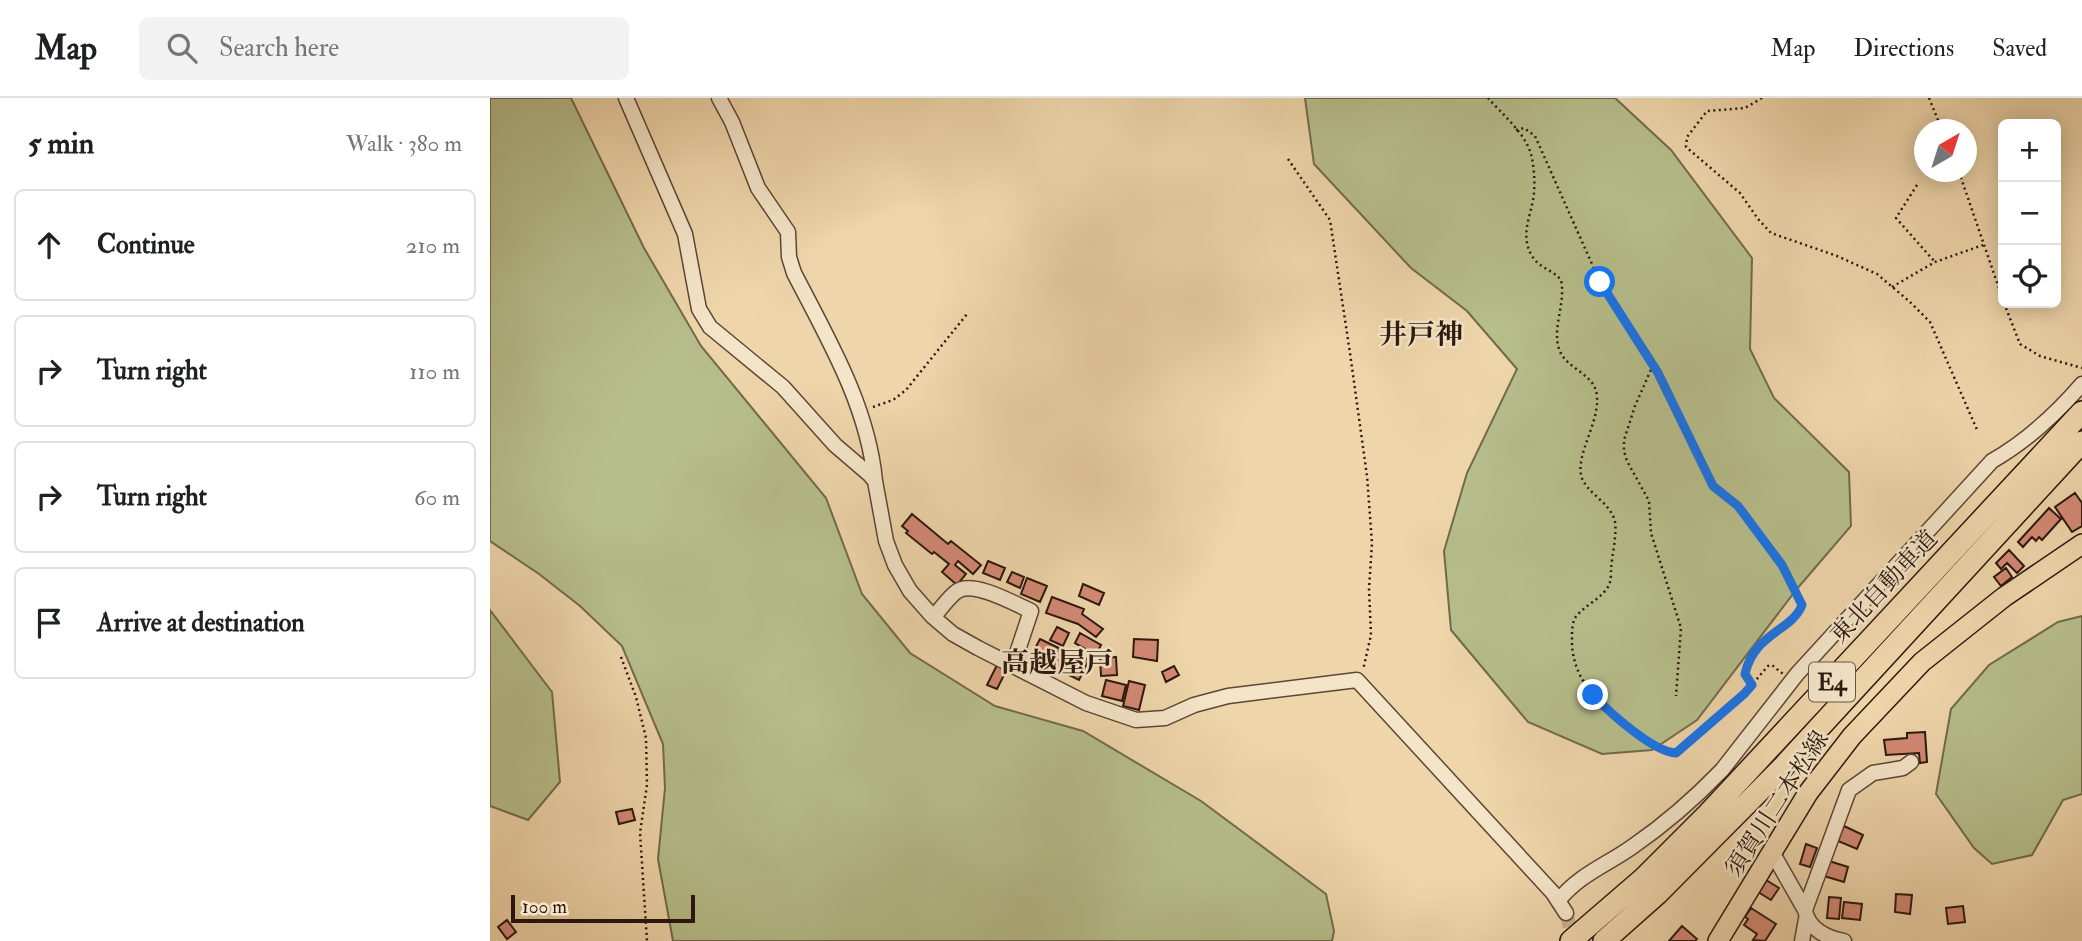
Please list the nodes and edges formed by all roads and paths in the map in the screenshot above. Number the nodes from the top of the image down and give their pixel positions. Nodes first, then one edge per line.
1 (626, 98) edge
2 (719, 98) edge
3 (1488, 98) edge
4 (1762, 98) edge
5 (1929, 98) edge
6 (1938, 119) edge
7 (1516, 130) junction
8 (1288, 159) dead end
9 (1962, 182) edge
10 (1917, 185) dead end
11 (1983, 245) junction
12 (1935, 261) junction
13 (1998, 285) edge
14 (1892, 287) junction
15 (2007, 308) edge
16 (967, 314) dead end
17 (1653, 365) junction
18 (2082, 368) edge
19 (2082, 384) edge
20 (859, 408) junction
21 (2082, 412) edge
22 (1978, 432) dead end
23 (2082, 442) edge
24 (875, 481) junction
25 (2082, 544) edge
26 (933, 617) junction
27 (621, 657) dead end
28 (1013, 664) junction
29 (1357, 680) junction
30 (1791, 682) junction
31 (1752, 685) junction
32 (1676, 696) dead end
33 (1911, 762) dead end
34 (1773, 852) junction
35 (1806, 915) junction
36 (647, 941) edge
37 (1571, 941) edge
38 (1604, 941) edge
39 (1718, 941) edge
40 (1802, 941) edge
41 (1844, 941) edge

1 - 24 street
2 - 20 street
3 - 7 path
4 - 14 path
5 - 6 path
7 - 17 path
7 - 31 path
8 - 29 path
9 - 11 path
10 - 12 path
11 - 12 path
11 - 13 path
12 - 14 path
14 - 22 path
15 - 18 path
16 - 20 path
17 - 31 path
17 - 32 path
19 - 30 street
20 - 24 street
21 - 37 highway, 東北自動車道 / E4
23 - 38 highway, 東北自動車道 / E4
24 - 26 street
25 - 34 main road, 須賀川二本松線
26 - 28 street
26 - 28 street
27 - 36 path
28 - 29 street
29 - 30 street
30 - 31 path
33 - 35 street
34 - 35 street
34 - 39 main road, 須賀川二本松線
35 - 40 street
35 - 41 street

